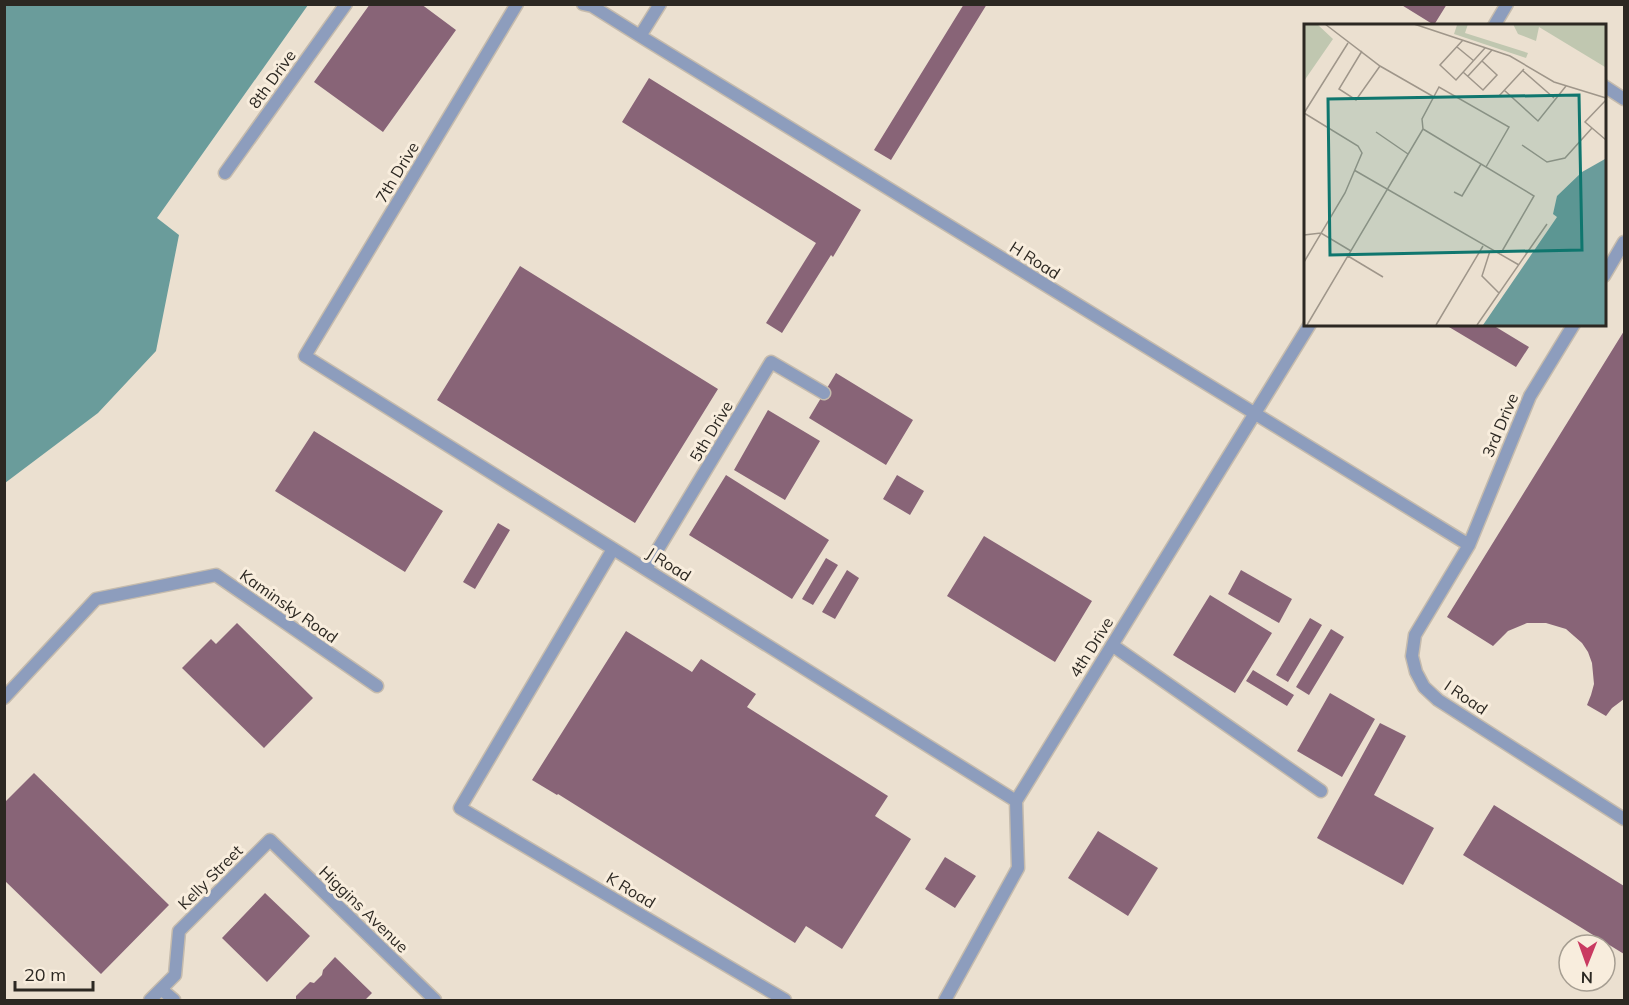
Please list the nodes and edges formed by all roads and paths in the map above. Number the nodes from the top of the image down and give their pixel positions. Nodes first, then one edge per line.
1 (346, 4) edge
2 (517, 4) edge
3 (660, 4) edge
4 (1507, 4) edge
5 (589, 5) edge
6 (1498, 24) edge
7 (640, 36) junction
8 (1605, 87) edge
9 (1624, 99) edge
10 (225, 173) dead end
11 (1624, 242) edge
12 (1605, 274) edge
13 (1309, 326) edge
14 (1573, 326) edge
15 (305, 356) joint
16 (824, 393) dead end
17 (1254, 414) junction
18 (1468, 545) junction
19 (613, 549) junction
20 (646, 569) junction
21 (1112, 645) junction
22 (377, 686) dead end
23 (4, 698) edge
24 (1321, 791) dead end
25 (1016, 801) junction
26 (1624, 819) edge
27 (270, 840) joint
28 (161, 989) junction
29 (150, 1000) edge
30 (174, 1000) edge
31 (435, 1000) edge
32 (785, 1000) edge
33 (945, 1000) edge

1 - 10 lane, 8th Drive
2 - 15 lane, 7th Drive
3 - 7 lane
4 - 6 lane
5 - 7 lane, H Road
7 - 17 lane, H Road
8 - 9 lane
11 - 12 lane
13 - 17 lane, 4th Drive
14 - 18 lane, 3rd Drive
15 - 19 lane, J Road
16 - 20 lane, 5th Drive
17 - 18 lane, H Road
17 - 21 lane, 4th Drive
18 - 26 lane, I Road
19 - 20 lane, J Road
19 - 32 lane, K Road
20 - 25 lane, J Road
21 - 24 lane
21 - 25 lane, 4th Drive
22 - 23 lane, Kaminsky Road
25 - 33 lane
27 - 28 lane, Kelly Street
27 - 31 lane, Higgins Avenue
28 - 29 lane, Kelly Street
28 - 30 lane

